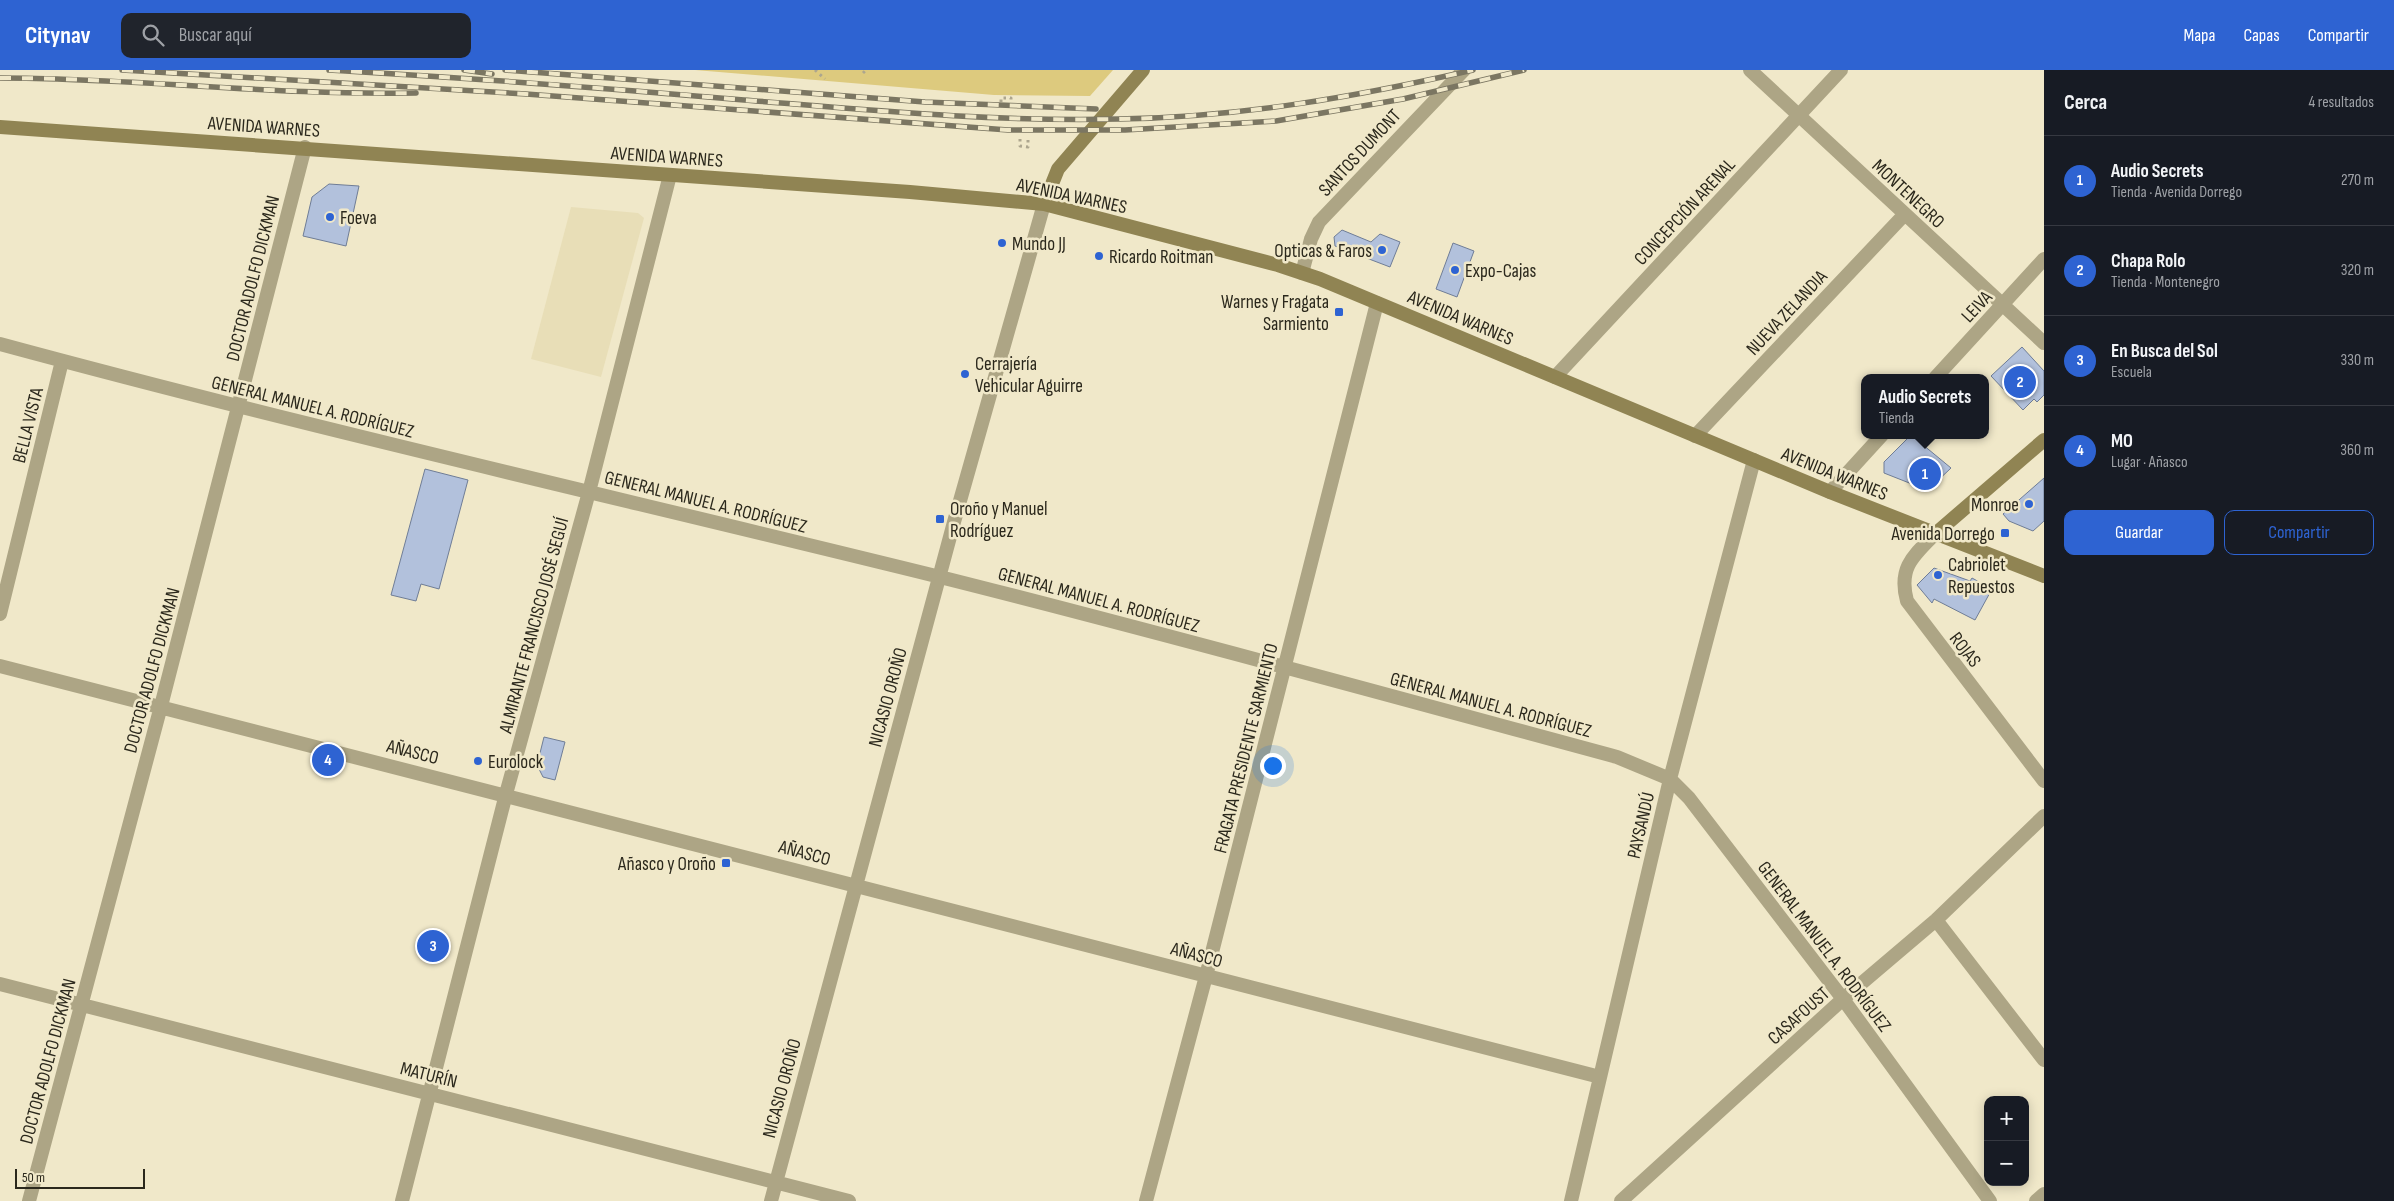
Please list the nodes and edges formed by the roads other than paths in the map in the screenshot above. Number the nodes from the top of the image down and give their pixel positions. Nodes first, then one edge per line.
1 (1143, 70) edge
2 (1464, 70) edge
3 (1750, 70) edge
4 (1841, 70) edge
5 (1799, 115) junction
6 (0, 127) edge
7 (305, 147) junction
8 (670, 175) junction
9 (1044, 204) junction
10 (1904, 215) junction
11 (2044, 259) edge
12 (1302, 273) junction
13 (1377, 303) junction
14 (2002, 306) junction
15 (2044, 343) edge
16 (0, 344) edge
17 (62, 361) junction
18 (1939, 374) edge
19 (1555, 377) junction
20 (238, 407) junction
21 (1695, 436) junction
22 (1878, 439) edge
23 (2044, 440) edge
24 (1754, 460) junction
25 (589, 492) junction
26 (1830, 492) junction
27 (1935, 534) junction
28 (2044, 576) edge
29 (939, 577) junction
30 (0, 614) edge
31 (0, 666) edge
32 (1285, 667) junction
33 (161, 706) junction
34 (1670, 779) junction
35 (2044, 781) edge
36 (506, 794) junction
37 (2044, 816) edge
38 (855, 884) junction
39 (1936, 920) junction
40 (1206, 976) junction
41 (0, 984) edge
42 (1843, 999) junction
43 (81, 1005) junction
44 (2044, 1060) edge
45 (1600, 1077) junction
46 (431, 1094) junction
47 (776, 1181) junction
48 (2044, 1194) edge
49 (29, 1201) edge
50 (402, 1201) edge
51 (771, 1201) edge
52 (849, 1201) edge
53 (1146, 1201) edge
54 (1571, 1201) edge
55 (1621, 1201) edge
56 (1990, 1201) edge
57 (2036, 1201) edge

1 - 9 main road
2 - 12 street, SANTOS DUMONT
3 - 5 street, MONTENEGRO
4 - 5 street, CONCEPCIÓN ARENAL
5 - 10 street, MONTENEGRO
5 - 19 street, CONCEPCIÓN ARENAL
6 - 7 main road, AVENIDA WARNES
7 - 8 main road, AVENIDA WARNES
7 - 20 street, DOCTOR ADOLFO DICKMAN
8 - 9 main road, AVENIDA WARNES
8 - 25 street, ALMIRANTE FRANCISCO JOSÉ SEGUÍ
9 - 12 main road, AVENIDA WARNES
9 - 29 street, NICASIO OROÑO
10 - 14 street, MONTENEGRO
10 - 21 street, NUEVA ZELANDIA
11 - 14 street, LEIVA
12 - 13 main road, AVENIDA WARNES
13 - 19 main road, AVENIDA WARNES
13 - 32 street, FRAGATA PRESIDENTE SARMIENTO
14 - 15 street, MONTENEGRO
14 - 18 street, LEIVA
16 - 17 street, GENERAL MANUEL A. RODRÍGUEZ
17 - 20 street, GENERAL MANUEL A. RODRÍGUEZ
17 - 30 street, BELLA VISTA
19 - 21 main road, AVENIDA WARNES
20 - 25 street, GENERAL MANUEL A. RODRÍGUEZ
20 - 33 street, DOCTOR ADOLFO DICKMAN
21 - 24 main road, AVENIDA WARNES
22 - 26 street
23 - 27 main road
24 - 26 main road, AVENIDA WARNES
24 - 34 street, PAYSANDÚ
25 - 29 street, GENERAL MANUEL A. RODRÍGUEZ
25 - 36 street, ALMIRANTE FRANCISCO JOSÉ SEGUÍ
26 - 27 main road, AVENIDA WARNES
27 - 28 main road, AVENIDA WARNES
27 - 35 street, ROJAS
29 - 32 street, GENERAL MANUEL A. RODRÍGUEZ
29 - 38 street, NICASIO OROÑO
31 - 33 street, AÑASCO
32 - 34 street, GENERAL MANUEL A. RODRÍGUEZ
32 - 40 street, FRAGATA PRESIDENTE SARMIENTO
33 - 36 street, AÑASCO
33 - 43 street, DOCTOR ADOLFO DICKMAN
34 - 42 street, GENERAL MANUEL A. RODRÍGUEZ
34 - 45 street, PAYSANDÚ
36 - 38 street, AÑASCO
36 - 46 street, ALMIRANTE FRANCISCO JOSÉ SEGUÍ
37 - 39 street, CASAFOUST
38 - 40 street, AÑASCO
38 - 47 street, NICASIO OROÑO
39 - 42 street, CASAFOUST
39 - 44 street
40 - 45 street, AÑASCO
40 - 53 street, FRAGATA PRESIDENTE SARMIENTO
41 - 43 street, MATURÍN
42 - 55 street, CASAFOUST
42 - 56 street, GENERAL MANUEL A. RODRÍGUEZ
43 - 46 street, MATURÍN
43 - 49 street, DOCTOR ADOLFO DICKMAN
45 - 54 street, PAYSANDÚ
46 - 47 street, MATURÍN
46 - 50 street, ALMIRANTE FRANCISCO JOSÉ SEGUÍ
47 - 51 street, NICASIO OROÑO
47 - 52 street, MATURÍN
48 - 57 street

